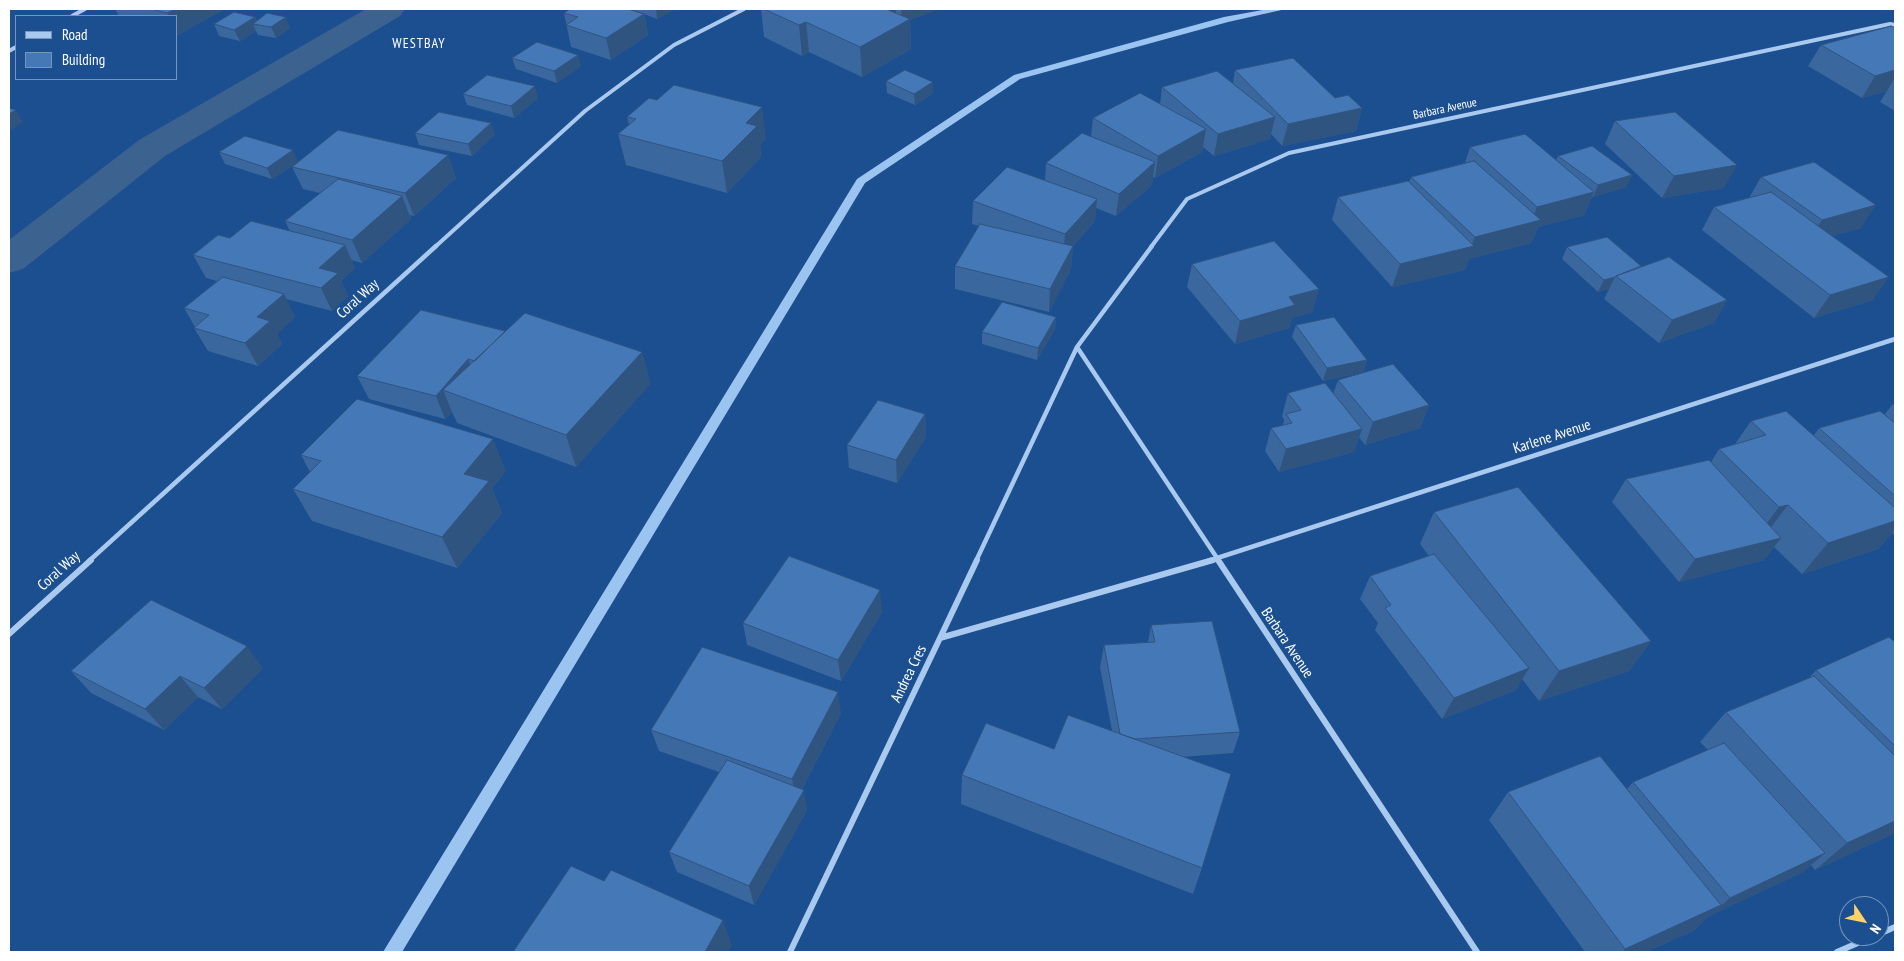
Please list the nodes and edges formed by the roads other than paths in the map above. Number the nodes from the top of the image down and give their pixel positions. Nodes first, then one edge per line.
1 (85, 9) edge
2 (744, 9) edge
3 (74, 15) edge
4 (1895, 25) edge
5 (1895, 340) edge
6 (1076, 347) junction
7 (1216, 559) junction
8 (9, 634) edge
9 (940, 638) junction
10 (1851, 946) edge
11 (790, 952) edge
12 (1477, 952) edge
13 (1837, 952) edge

1 - 3 street
2 - 8 street, Coral Way
4 - 6 street, Barbara Avenue
5 - 7 street, Karlene Avenue
6 - 7 street, Barbara Avenue
6 - 9 street, Barbara Avenue
7 - 9 street, Andrea Cres
7 - 12 street, Barbara Avenue
9 - 11 street, Andrea Cres
10 - 13 street

